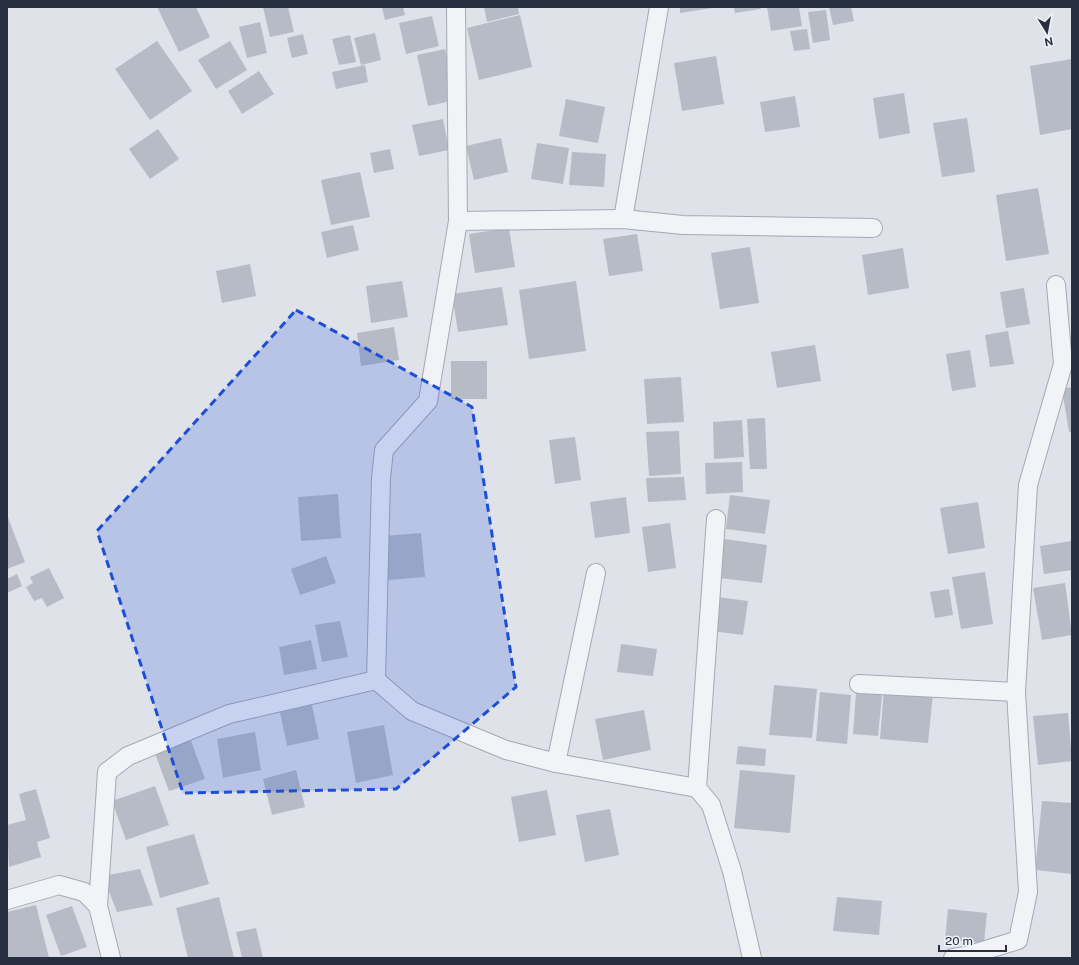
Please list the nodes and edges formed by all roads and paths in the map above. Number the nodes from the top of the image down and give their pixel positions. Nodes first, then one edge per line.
1 (456, 7) edge
2 (659, 7) edge
3 (623, 219) junction
4 (458, 221) junction
5 (873, 228) dead end
6 (1056, 285) dead end
7 (716, 520) dead end
8 (596, 573) dead end
9 (376, 680) junction
10 (859, 684) dead end
11 (1016, 692) junction
12 (556, 763) junction
13 (697, 788) junction
14 (7, 900) edge
15 (98, 906) junction
16 (111, 958) edge
17 (752, 958) edge
18 (953, 958) edge

1 - 4 street
2 - 3 street
3 - 4 street
3 - 5 street
4 - 9 street
6 - 11 street
7 - 13 street
8 - 12 street
9 - 12 street
9 - 15 street
10 - 11 street
11 - 18 street
12 - 13 street
13 - 17 street
14 - 15 street
15 - 16 street

